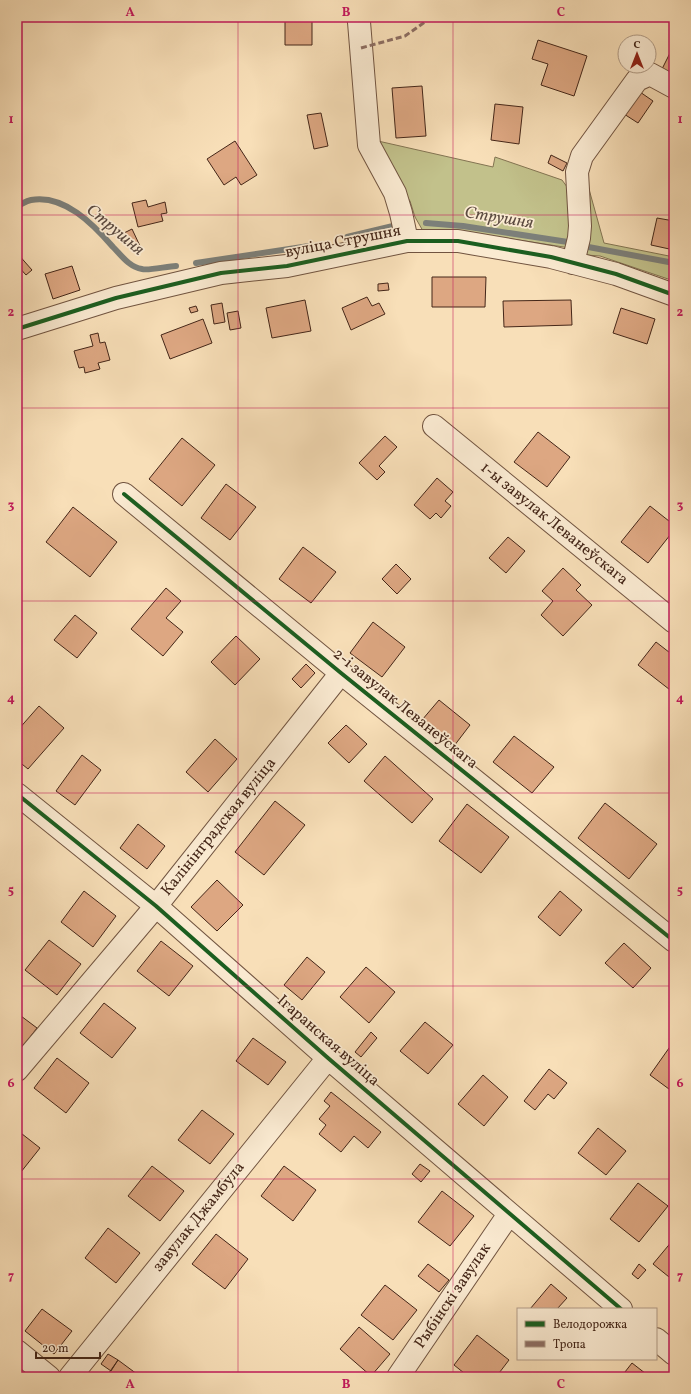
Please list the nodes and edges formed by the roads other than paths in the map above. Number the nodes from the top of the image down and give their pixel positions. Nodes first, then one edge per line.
1 (358, 17) edge
2 (674, 87) edge
3 (407, 241) junction
4 (572, 263) junction
5 (674, 295) edge
6 (17, 329) edge
7 (434, 426) dead end
8 (124, 494) dead end
9 (674, 622) edge
10 (341, 673) junction
11 (17, 794) edge
12 (156, 906) junction
13 (674, 941) edge
14 (328, 1058) junction
15 (17, 1070) edge
16 (509, 1214) junction
17 (620, 1308) edge
18 (657, 1340) edge
19 (17, 1351) edge
20 (674, 1354) edge
21 (49, 1377) edge
22 (70, 1377) edge
23 (398, 1377) edge

1 - 3 street
2 - 4 street
3 - 4 street, вуліца Струшня
3 - 6 street, вуліца Струшня
4 - 5 street, вуліца Струшня
7 - 9 street, 1-ы завулак Леванеўскага
8 - 10 street, 2-і завулак Леванеўскага
10 - 12 street, Калінінградская вуліца
10 - 13 street, 2-і завулак Леванеўскага
11 - 12 street, Ігаранская вуліца
12 - 14 street, Ігаранская вуліца
12 - 15 street, Калінінградская вуліца
14 - 16 street, Ігаранская вуліца
14 - 22 street, завулак Джамбула
16 - 17 street, Ігаранская вуліца
16 - 23 street, Рыбінскі завулак
18 - 20 street
19 - 21 street

